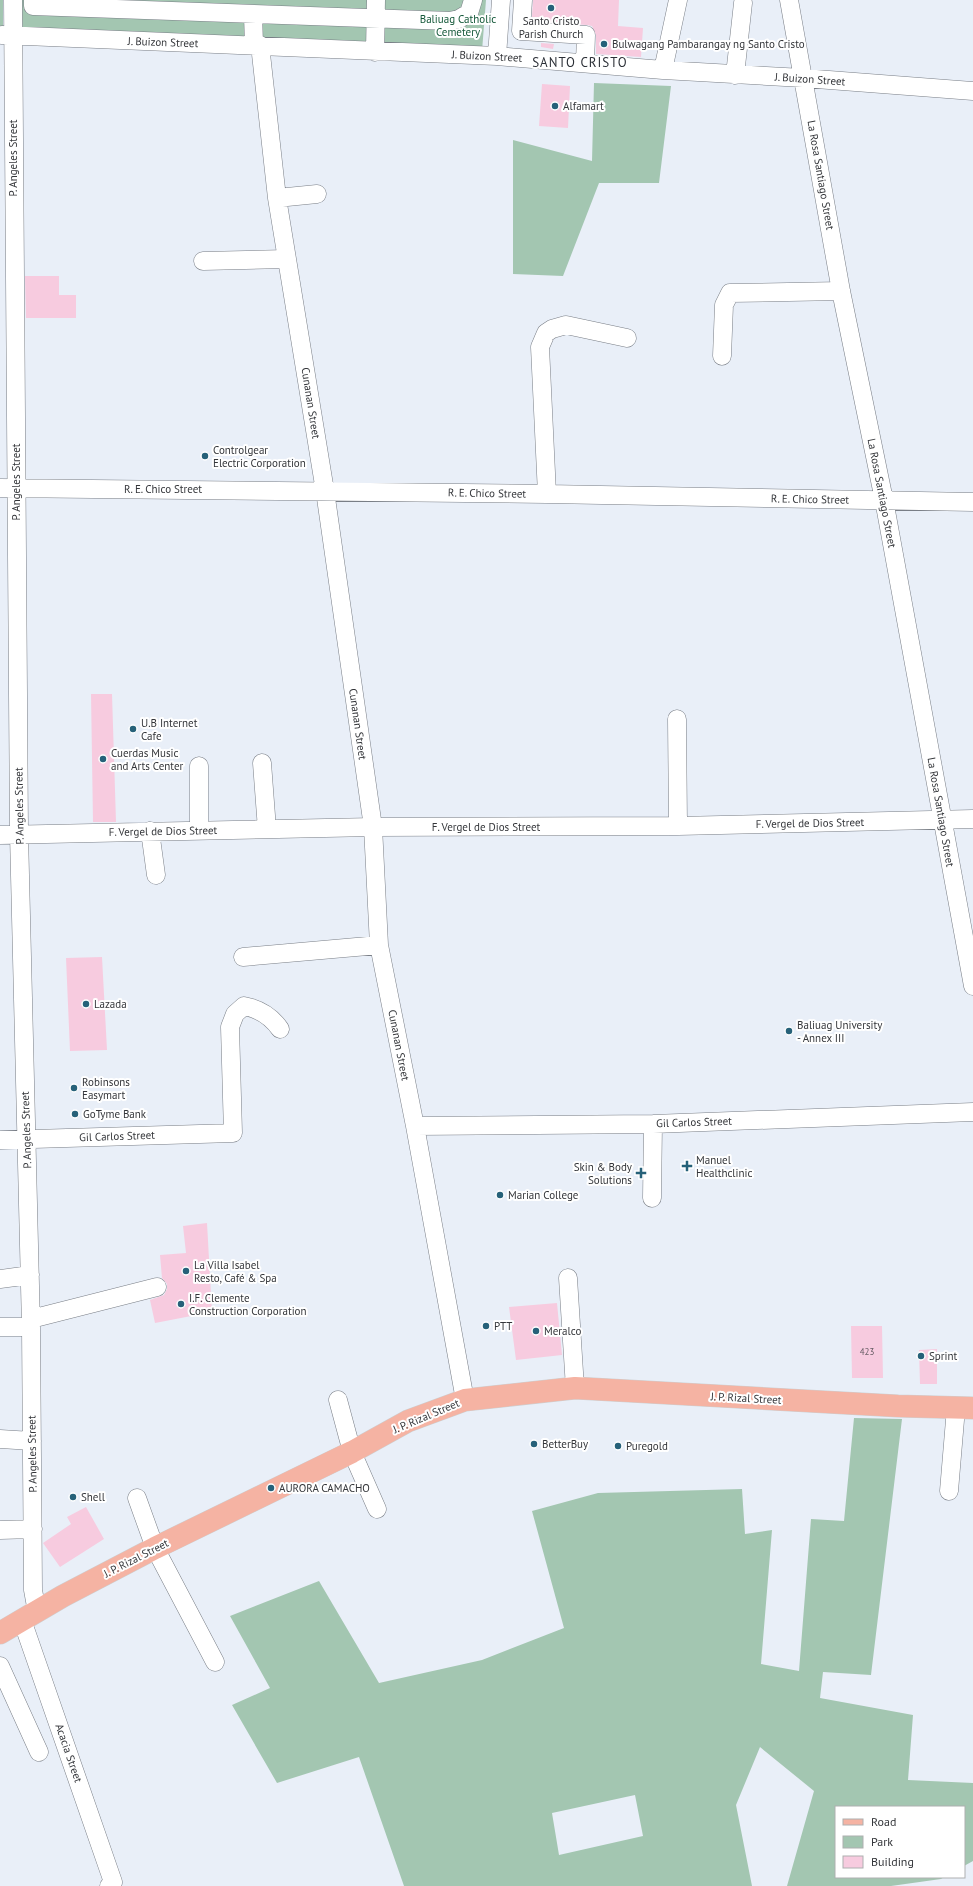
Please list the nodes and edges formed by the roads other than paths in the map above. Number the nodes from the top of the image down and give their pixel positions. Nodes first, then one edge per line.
1 (13, 0) edge
2 (33, 0) edge
3 (376, 0) edge
4 (473, 0) edge
5 (502, 0) edge
6 (522, 0) edge
7 (678, 0) edge
8 (789, 0) edge
9 (743, 3) dead end
10 (248, 9) edge
11 (376, 18) junction
12 (6, 35) edge
13 (257, 45) junction
14 (375, 52) junction
15 (497, 56) junction
16 (585, 63) junction
17 (663, 70) junction
18 (735, 75) junction
19 (804, 78) junction
20 (973, 91) edge
21 (317, 194) dead end
22 (277, 198) junction
23 (287, 259) junction
24 (203, 261) dead end
25 (841, 291) junction
26 (627, 338) dead end
27 (722, 356) dead end
28 (8, 488) edge
29 (325, 491) junction
30 (548, 494) junction
31 (884, 500) junction
32 (973, 502) edge
33 (677, 719) dead end
34 (262, 763) dead end
35 (199, 766) dead end
36 (973, 819) edge
37 (943, 820) junction
38 (678, 826) junction
39 (373, 827) junction
40 (267, 829) junction
41 (150, 830) junction
42 (199, 830) junction
43 (19, 834) junction
44 (0, 835) edge
45 (156, 875) dead end
46 (379, 945) junction
47 (243, 957) dead end
48 (973, 986) edge
49 (280, 1030) dead end
50 (973, 1112) edge
51 (653, 1124) junction
52 (415, 1126) junction
53 (26, 1138) junction
54 (0, 1140) edge
55 (652, 1198) dead end
56 (30, 1275) junction
57 (568, 1278) dead end
58 (0, 1279) edge
59 (157, 1287) dead end
60 (31, 1323) junction
61 (0, 1327) edge
62 (574, 1388) junction
63 (338, 1400) dead end
64 (466, 1400) junction
65 (964, 1408) edge
66 (0, 1439) edge
67 (32, 1441) junction
68 (352, 1452) junction
69 (949, 1491) dead end
70 (137, 1498) dead end
71 (377, 1509) dead end
72 (33, 1529) junction
73 (0, 1530) edge
74 (155, 1548) junction
75 (30, 1616) junction
76 (0, 1633) edge
77 (215, 1662) dead end
78 (0, 1666) edge
79 (39, 1752) dead end
80 (109, 1886) edge

1 - 12 street, P. Angeles Street
2 - 10 street
3 - 11 street
4 - 11 street
5 - 15 street
6 - 16 street
7 - 17 street
8 - 19 street, La Rosa Santiago Street
9 - 18 street
10 - 11 street
10 - 13 street, Cunanan Street
11 - 14 street
12 - 13 street, J. Buizon Street
12 - 28 street, P. Angeles Street
13 - 14 street, J. Buizon Street
13 - 22 street, Cunanan Street
14 - 15 street, J. Buizon Street
15 - 16 street, J. Buizon Street
16 - 17 street, J. Buizon Street
17 - 18 street, J. Buizon Street
18 - 19 street, J. Buizon Street
19 - 20 street, J. Buizon Street
19 - 25 street, La Rosa Santiago Street
21 - 22 street
22 - 23 street, Cunanan Street
23 - 24 street
23 - 29 street, Cunanan Street
25 - 27 street
25 - 31 street, La Rosa Santiago Street
26 - 30 street
28 - 29 street, R. E. Chico Street
28 - 43 street, P. Angeles Street
29 - 30 street, R. E. Chico Street
29 - 39 street, Cunanan Street
30 - 31 street, R. E. Chico Street
31 - 32 street, R. E. Chico Street
31 - 37 street, La Rosa Santiago Street
33 - 38 street
34 - 40 street
35 - 42 street
36 - 37 street, F. Vergel de Dios Street
37 - 38 street, F. Vergel de Dios Street
37 - 48 street, La Rosa Santiago Street
38 - 39 street, F. Vergel de Dios Street
39 - 40 street, F. Vergel de Dios Street
39 - 46 street, Cunanan Street
40 - 42 street, F. Vergel de Dios Street
41 - 42 street, F. Vergel de Dios Street
41 - 43 street, F. Vergel de Dios Street
41 - 45 street
43 - 44 street, F. Vergel de Dios Street
43 - 53 street, P. Angeles Street
46 - 47 street
46 - 52 street, Cunanan Street
49 - 53 street, Gil Carlos Street
50 - 51 street, Gil Carlos Street
51 - 52 street, Gil Carlos Street
51 - 55 street
52 - 64 street, Cunanan Street
53 - 54 street, Gil Carlos Street
53 - 56 street, P. Angeles Street
56 - 58 street
56 - 60 street, P. Angeles Street
57 - 62 street
59 - 60 street
60 - 61 street
60 - 67 street, P. Angeles Street
62 - 64 main road, J. P. Rizal Street
62 - 65 main road, J. P. Rizal Street
63 - 68 street
64 - 68 main road, J. P. Rizal Street
65 - 69 street
66 - 67 street
67 - 72 street, P. Angeles Street
68 - 71 street
68 - 74 main road, J. P. Rizal Street
70 - 74 street
72 - 73 street
72 - 75 street, P. Angeles Street
74 - 75 main road, J. P. Rizal Street
74 - 77 street
75 - 76 main road, J. P. Rizal Street
75 - 80 street, Acacia Street
78 - 79 street

